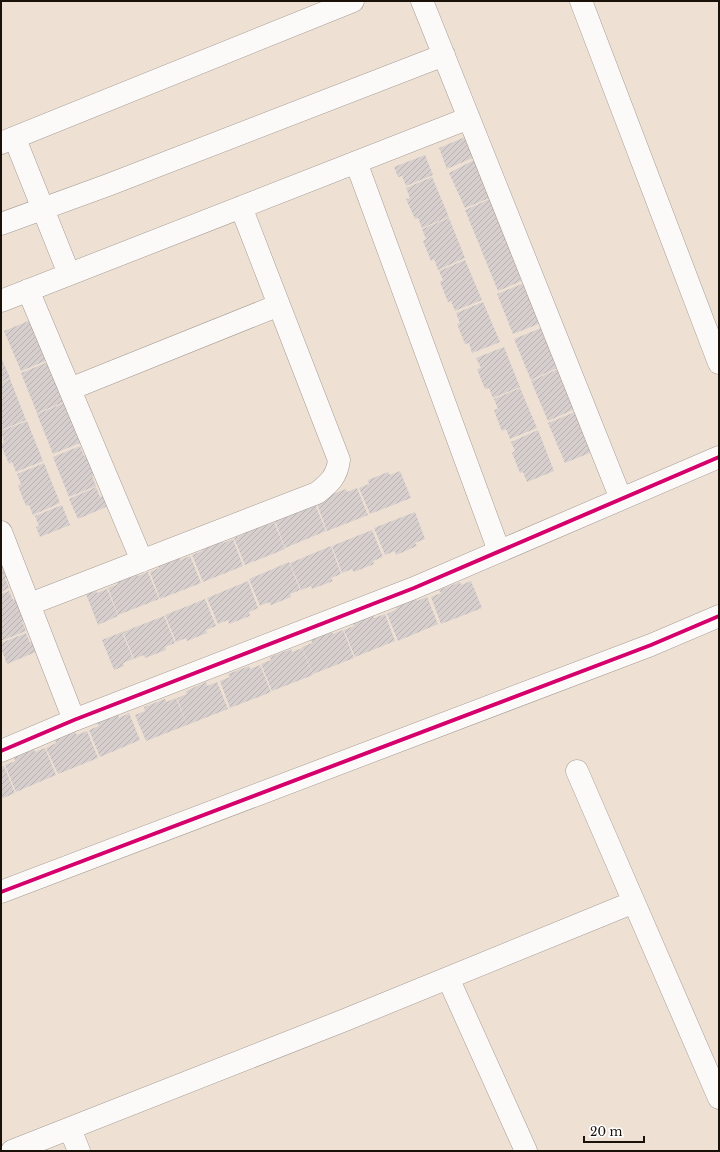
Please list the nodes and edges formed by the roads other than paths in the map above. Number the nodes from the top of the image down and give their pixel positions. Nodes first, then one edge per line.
1 (353, 1) edge
2 (422, 1) edge
3 (581, 1) edge
4 (444, 55) junction
5 (469, 118) junction
6 (8, 141) edge
7 (356, 162) junction
8 (241, 207) junction
9 (44, 208) junction
10 (1, 224) edge
11 (69, 274) junction
12 (28, 290) junction
13 (1, 301) edge
14 (279, 305) junction
15 (719, 362) edge
16 (70, 389) junction
17 (719, 457) edge
18 (621, 499) junction
19 (1, 532) edge
20 (499, 551) junction
21 (142, 561) junction
22 (30, 604) junction
23 (719, 616) edge
24 (74, 720) junction
25 (1, 751) edge
26 (577, 771) dead end
27 (1, 892) edge
28 (634, 902) junction
29 (448, 978) junction
30 (719, 1098) edge
31 (70, 1128) junction
32 (12, 1151) edge
33 (79, 1151) edge
34 (526, 1151) edge

1 - 6 street
2 - 4 street
3 - 15 street
4 - 5 street
4 - 9 street
5 - 7 street
5 - 18 street
6 - 9 street
7 - 8 street
7 - 20 street
8 - 11 street
8 - 14 street
9 - 10 street
9 - 11 street
11 - 12 street
12 - 13 street
12 - 16 street
14 - 16 street
14 - 21 street
16 - 21 street
17 - 18 street
18 - 20 street
19 - 22 street
20 - 24 street
21 - 22 street
22 - 24 street
23 - 27 street
24 - 25 street
26 - 28 street
28 - 29 street
28 - 30 street
29 - 31 street
29 - 34 street
31 - 32 street
31 - 33 street

